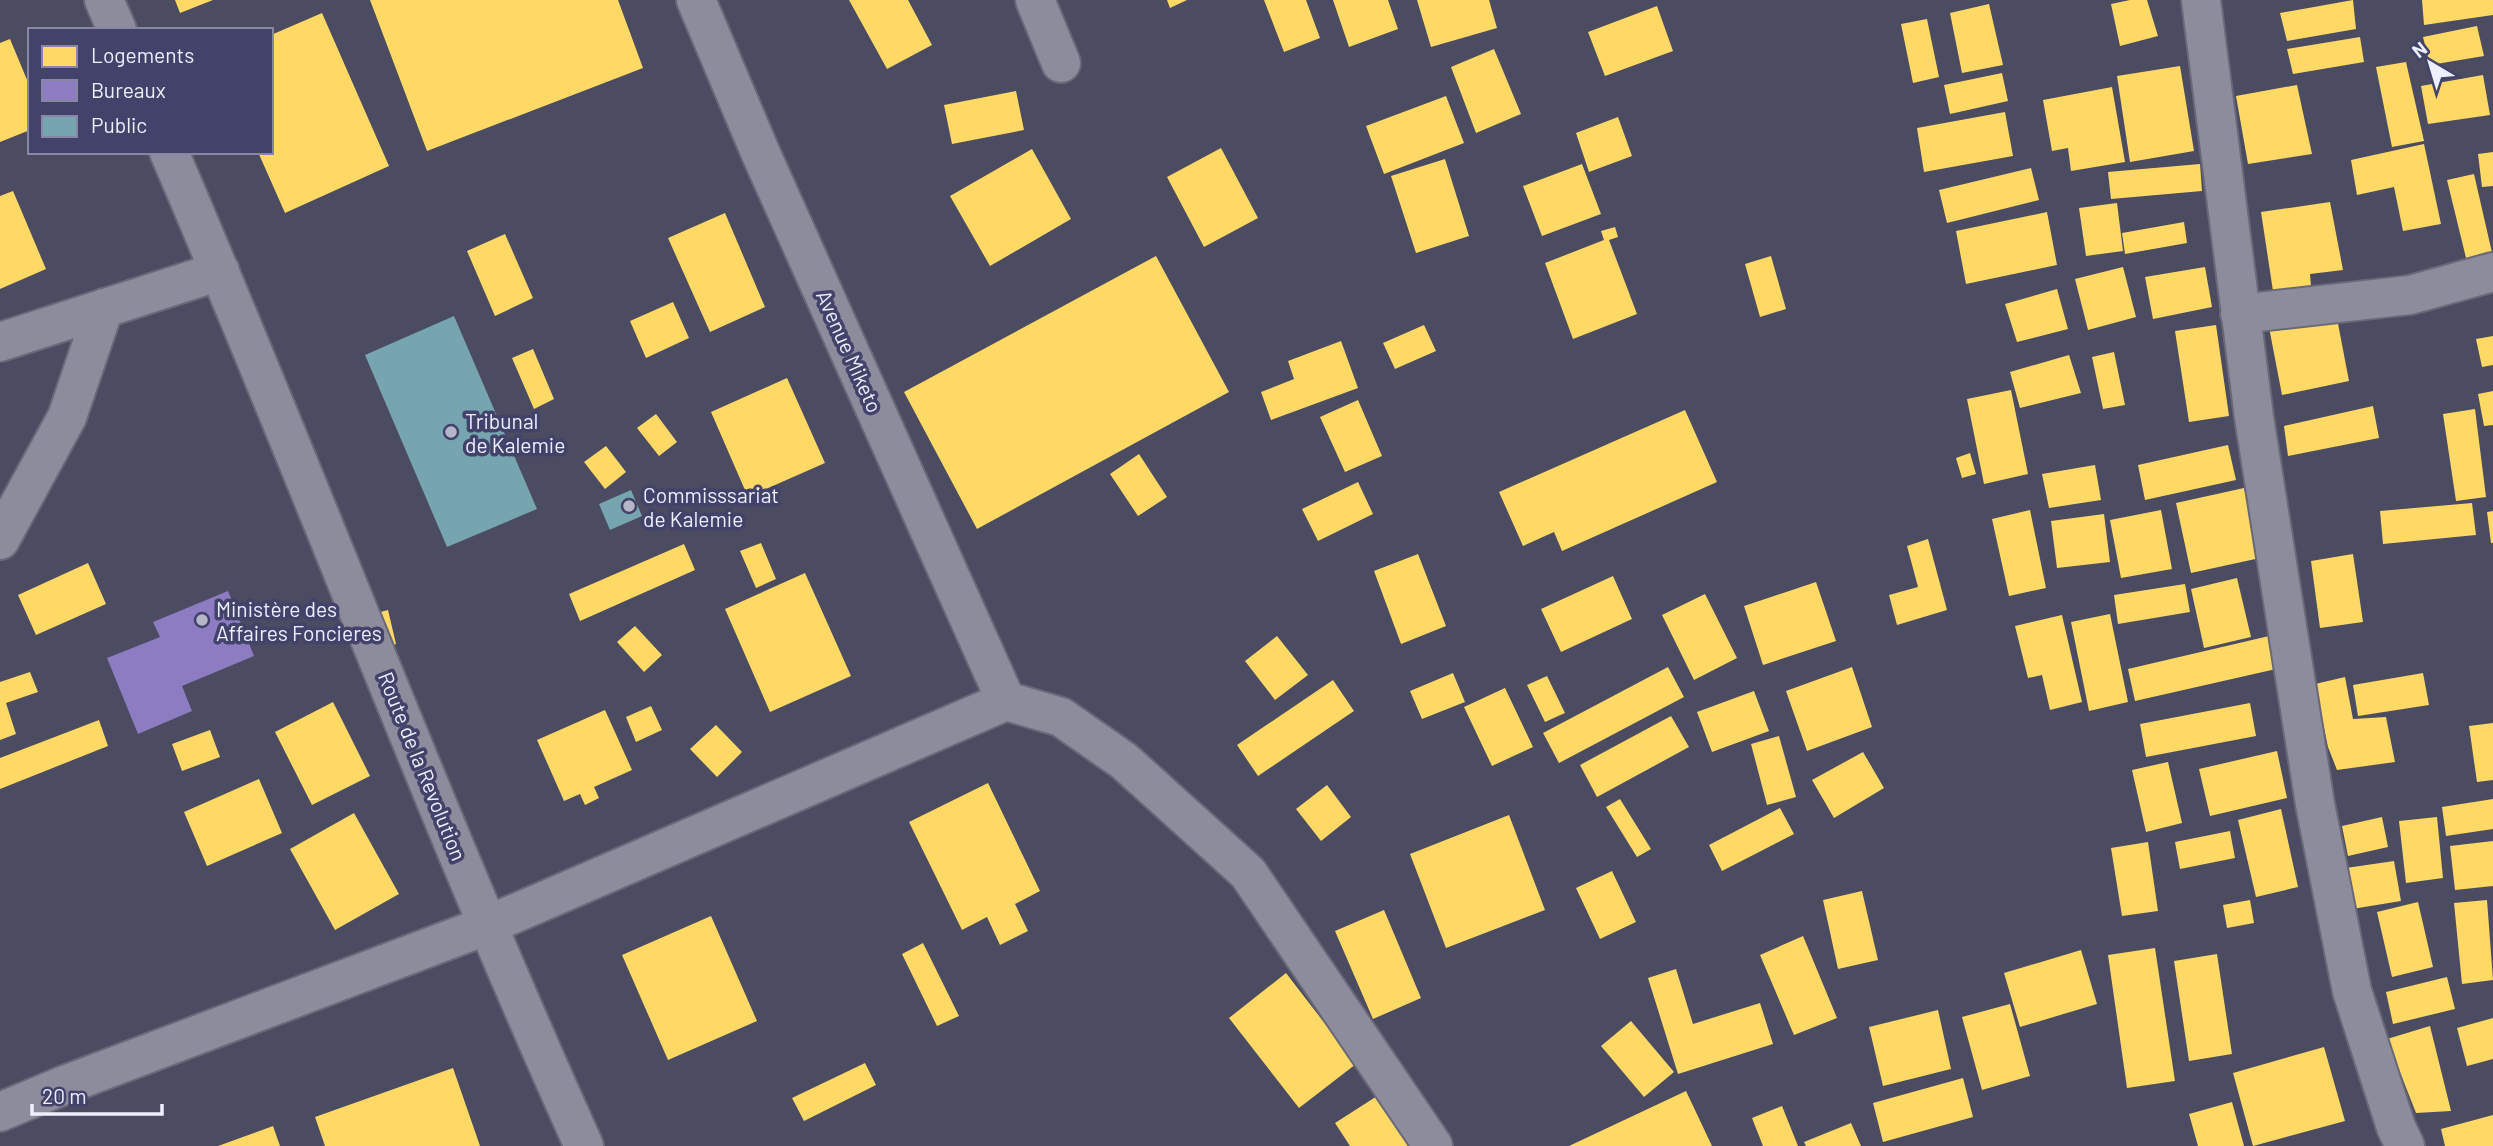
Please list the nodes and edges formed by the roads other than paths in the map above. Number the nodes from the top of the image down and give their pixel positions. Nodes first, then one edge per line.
1 (104, 0) edge
2 (696, 0) edge
3 (1035, 0) edge
4 (2201, 0) edge
5 (116, 28) edge
6 (1061, 63) dead end
7 (170, 154) edge
8 (220, 271) junction
9 (2493, 272) edge
10 (104, 308) junction
11 (2240, 314) junction
12 (0, 342) edge
13 (0, 540) edge
14 (1006, 701) junction
15 (488, 925) junction
16 (0, 1112) edge
17 (584, 1146) edge
18 (1433, 1146) edge
19 (2405, 1146) edge

1 - 5 street
2 - 14 street, Avenue Miketo
3 - 6 street
4 - 11 street
7 - 8 street, Route de la Revolution
8 - 10 street
8 - 15 street, Route de la Revolution
9 - 11 street
10 - 12 street
10 - 13 street
11 - 19 street
14 - 15 street
14 - 18 street
15 - 16 street
15 - 17 street, Route de la Revolution

